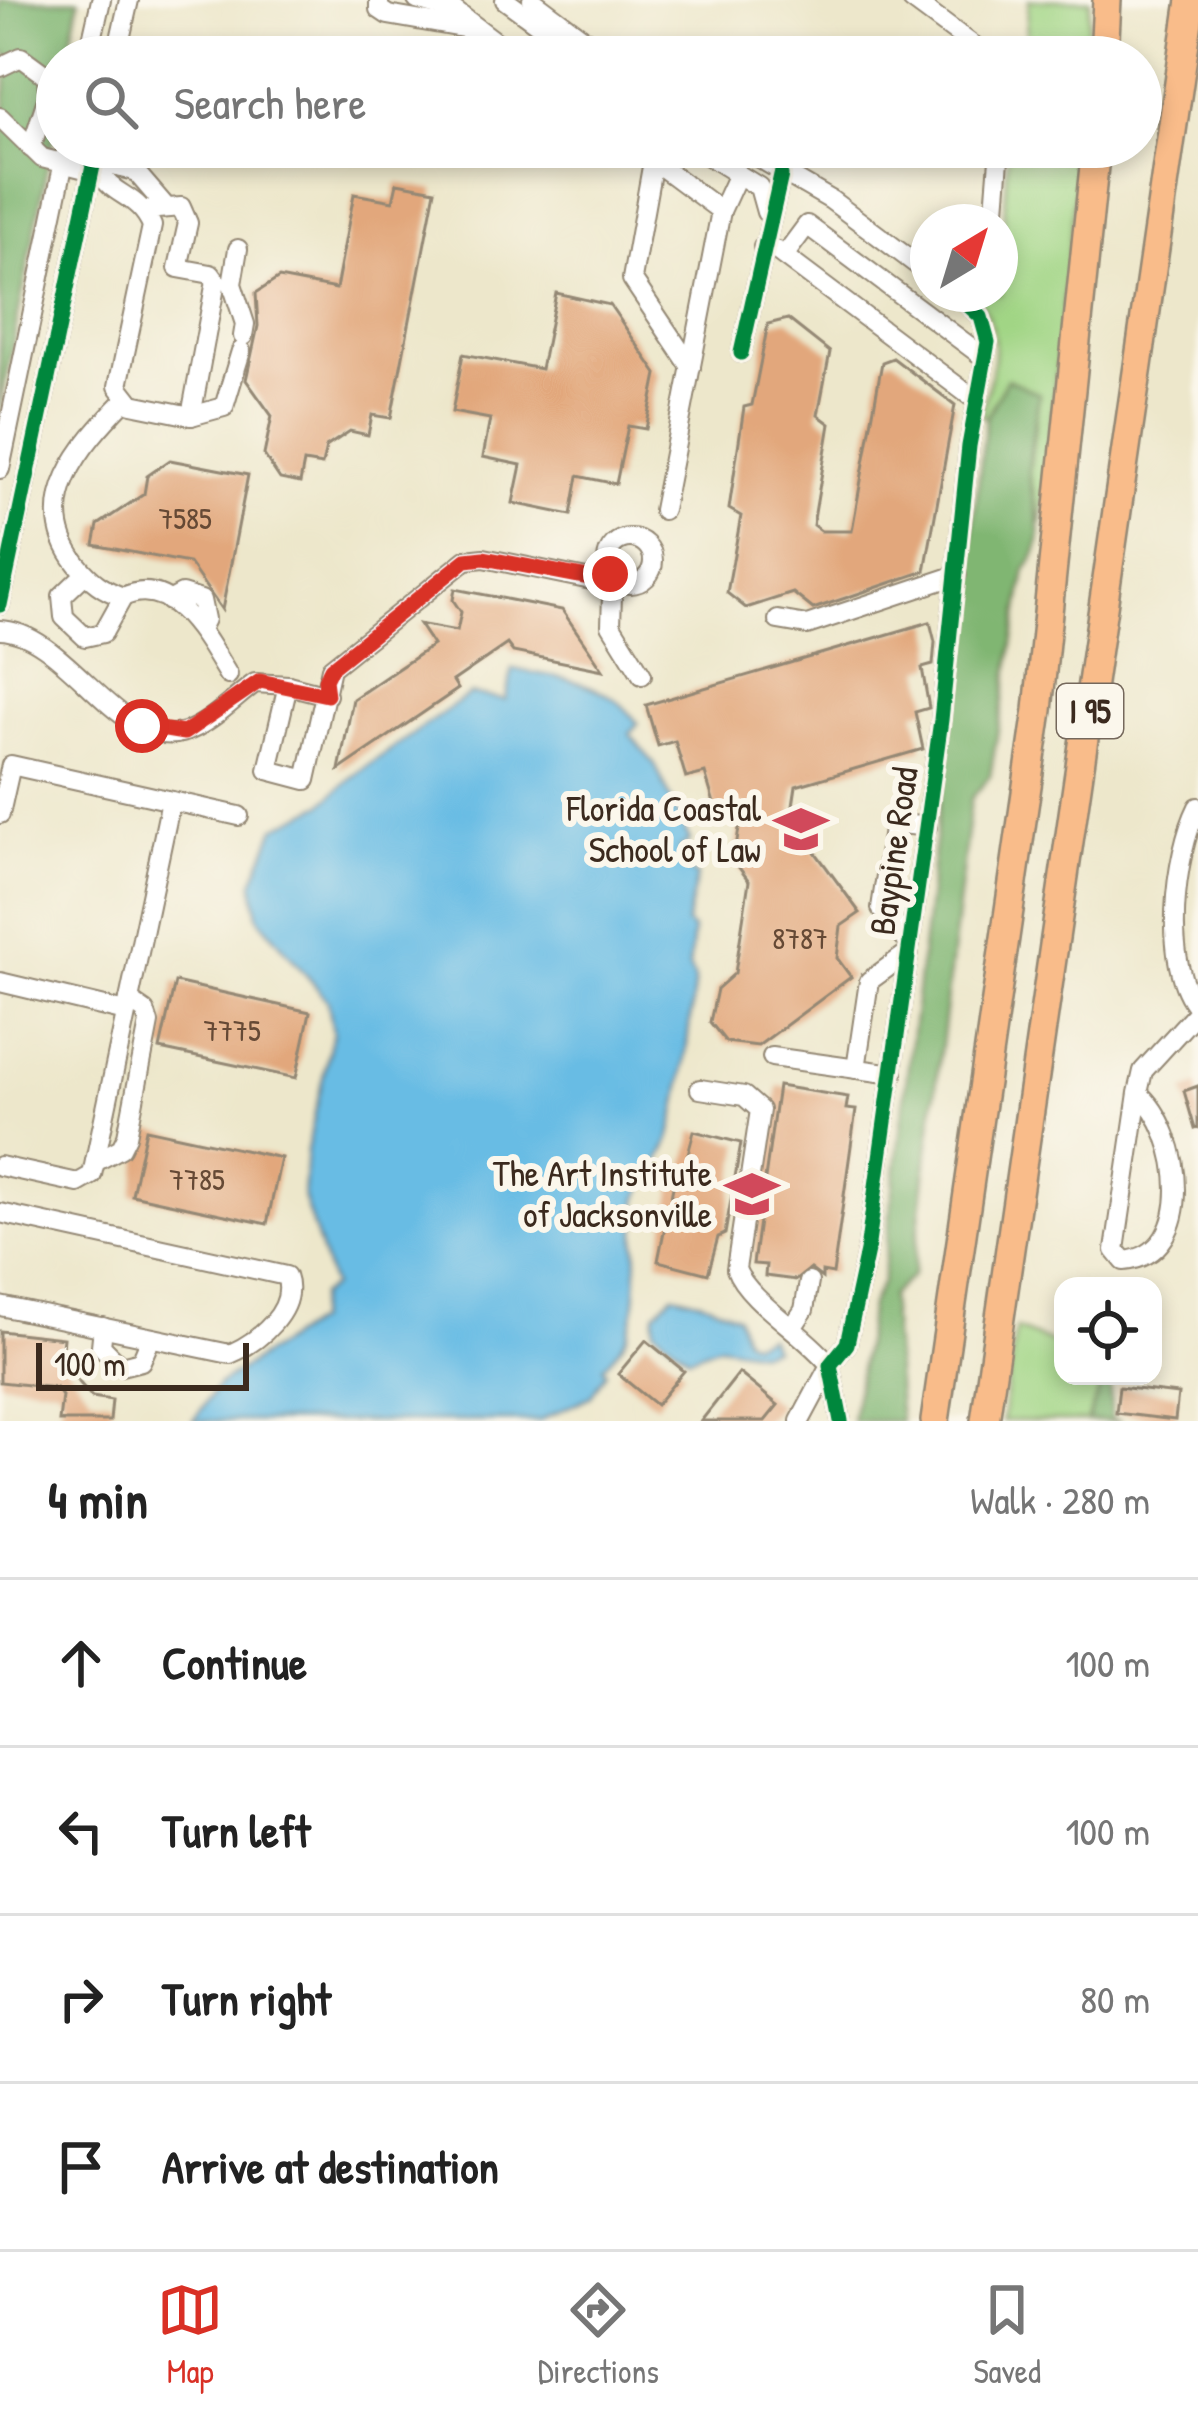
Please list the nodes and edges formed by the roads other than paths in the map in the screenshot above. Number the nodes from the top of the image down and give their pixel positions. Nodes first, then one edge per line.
1 (101, 0) edge
2 (129, 0) edge
3 (379, 0) edge
4 (417, 0) edge
5 (506, 0) edge
6 (532, 0) edge
7 (912, 0) edge
8 (1107, 0) edge
9 (1191, 0) edge
10 (480, 31) junction
11 (93, 36) edge
12 (121, 36) edge
13 (487, 36) edge
14 (555, 36) edge
15 (580, 36) edge
16 (961, 36) edge
17 (1105, 36) edge
18 (0, 67) edge
19 (36, 68) edge
20 (0, 117) edge
21 (36, 133) edge
22 (31, 148) junction
23 (36, 149) edge
24 (63, 168) edge
25 (88, 168) edge
26 (96, 168) edge
27 (103, 168) edge
28 (117, 168) edge
29 (652, 168) edge
30 (662, 168) edge
31 (725, 168) edge
32 (744, 168) edge
33 (772, 168) edge
34 (998, 168) edge
35 (1094, 168) edge
36 (96, 172) junction
37 (782, 175) junction
38 (737, 176) junction
39 (143, 178) junction
40 (130, 196) junction
41 (995, 204) edge
42 (166, 207) junction
43 (146, 210) junction
44 (721, 212) junction
45 (768, 225) junction
46 (764, 247) junction
47 (238, 249) dead end
48 (784, 256) junction
49 (910, 259) edge
50 (973, 312) edge
51 (741, 353) dead end
52 (985, 358) junction
53 (691, 367) junction
54 (125, 400) junction
55 (977, 401) junction
56 (191, 416) junction
57 (0, 469) edge
58 (663, 509) dead end
59 (85, 574) junction
60 (958, 575) junction
61 (123, 597) junction
62 (0, 605) edge
63 (778, 620) dead end
64 (0, 630) edge
65 (228, 675) dead end
66 (642, 675) dead end
67 (288, 685) junction
68 (327, 695) junction
69 (171, 801) junction
70 (1197, 811) edge
71 (0, 814) edge
72 (239, 816) dead end
73 (927, 827) junction
74 (910, 948) junction
75 (0, 982) edge
76 (128, 1006) junction
77 (1198, 1010) edge
78 (772, 1057) dead end
79 (856, 1069) junction
80 (893, 1074) junction
81 (700, 1089) dead end
82 (1138, 1093) junction
83 (0, 1166) edge
84 (0, 1214) edge
85 (809, 1282) dead end
86 (0, 1306) edge
87 (794, 1325) junction
88 (103, 1327) junction
89 (151, 1338) junction
90 (830, 1365) junction
91 (800, 1421) edge
92 (841, 1421) edge
93 (935, 1421) edge
94 (985, 1421) edge

1 - 11 street
2 - 12 street
3 - 10 street
4 - 10 street
5 - 14 street
6 - 15 street
7 - 16 street
8 - 17 highway
9 - 94 highway, I 95
10 - 13 street
18 - 19 street
20 - 22 street
21 - 22 street
22 - 23 street
24 - 57 street
25 - 36 street
26 - 36 street
27 - 36 street
28 - 39 street
29 - 53 street
30 - 44 street
31 - 38 street
32 - 37 street
33 - 37 street
34 - 41 street
35 - 93 highway, I 95
36 - 40 street
36 - 62 street
37 - 45 street
37 - 49 street
38 - 44 street
38 - 45 street
39 - 40 street
39 - 42 street
40 - 43 street
42 - 43 street
42 - 56 street
43 - 54 street
44 - 53 street
45 - 46 street
46 - 48 street
46 - 51 street
47 - 56 street
48 - 52 street
48 - 55 street
50 - 52 street, Baypine Road
52 - 55 street, Baypine Road
53 - 58 street
54 - 56 street
54 - 59 street
55 - 60 street, Baypine Road
59 - 61 street
59 - 61 street
60 - 63 street
60 - 73 street, Baypine Road
61 - 65 street
64 - 67 street
66 - 68 street
67 - 68 street
67 - 68 street
69 - 71 street
69 - 72 street
69 - 76 street
70 - 77 street
73 - 74 street, Baypine Road
73 - 74 street
74 - 79 street
74 - 80 street, Baypine Road
75 - 76 street
76 - 83 street
77 - 82 street
78 - 79 street
79 - 80 street
80 - 90 street, Baypine Road
81 - 87 street
82 - 82 street
84 - 89 street
85 - 87 street
86 - 88 street
87 - 90 street
88 - 89 street
88 - 89 street
90 - 91 street, Baypine Road
90 - 92 street

